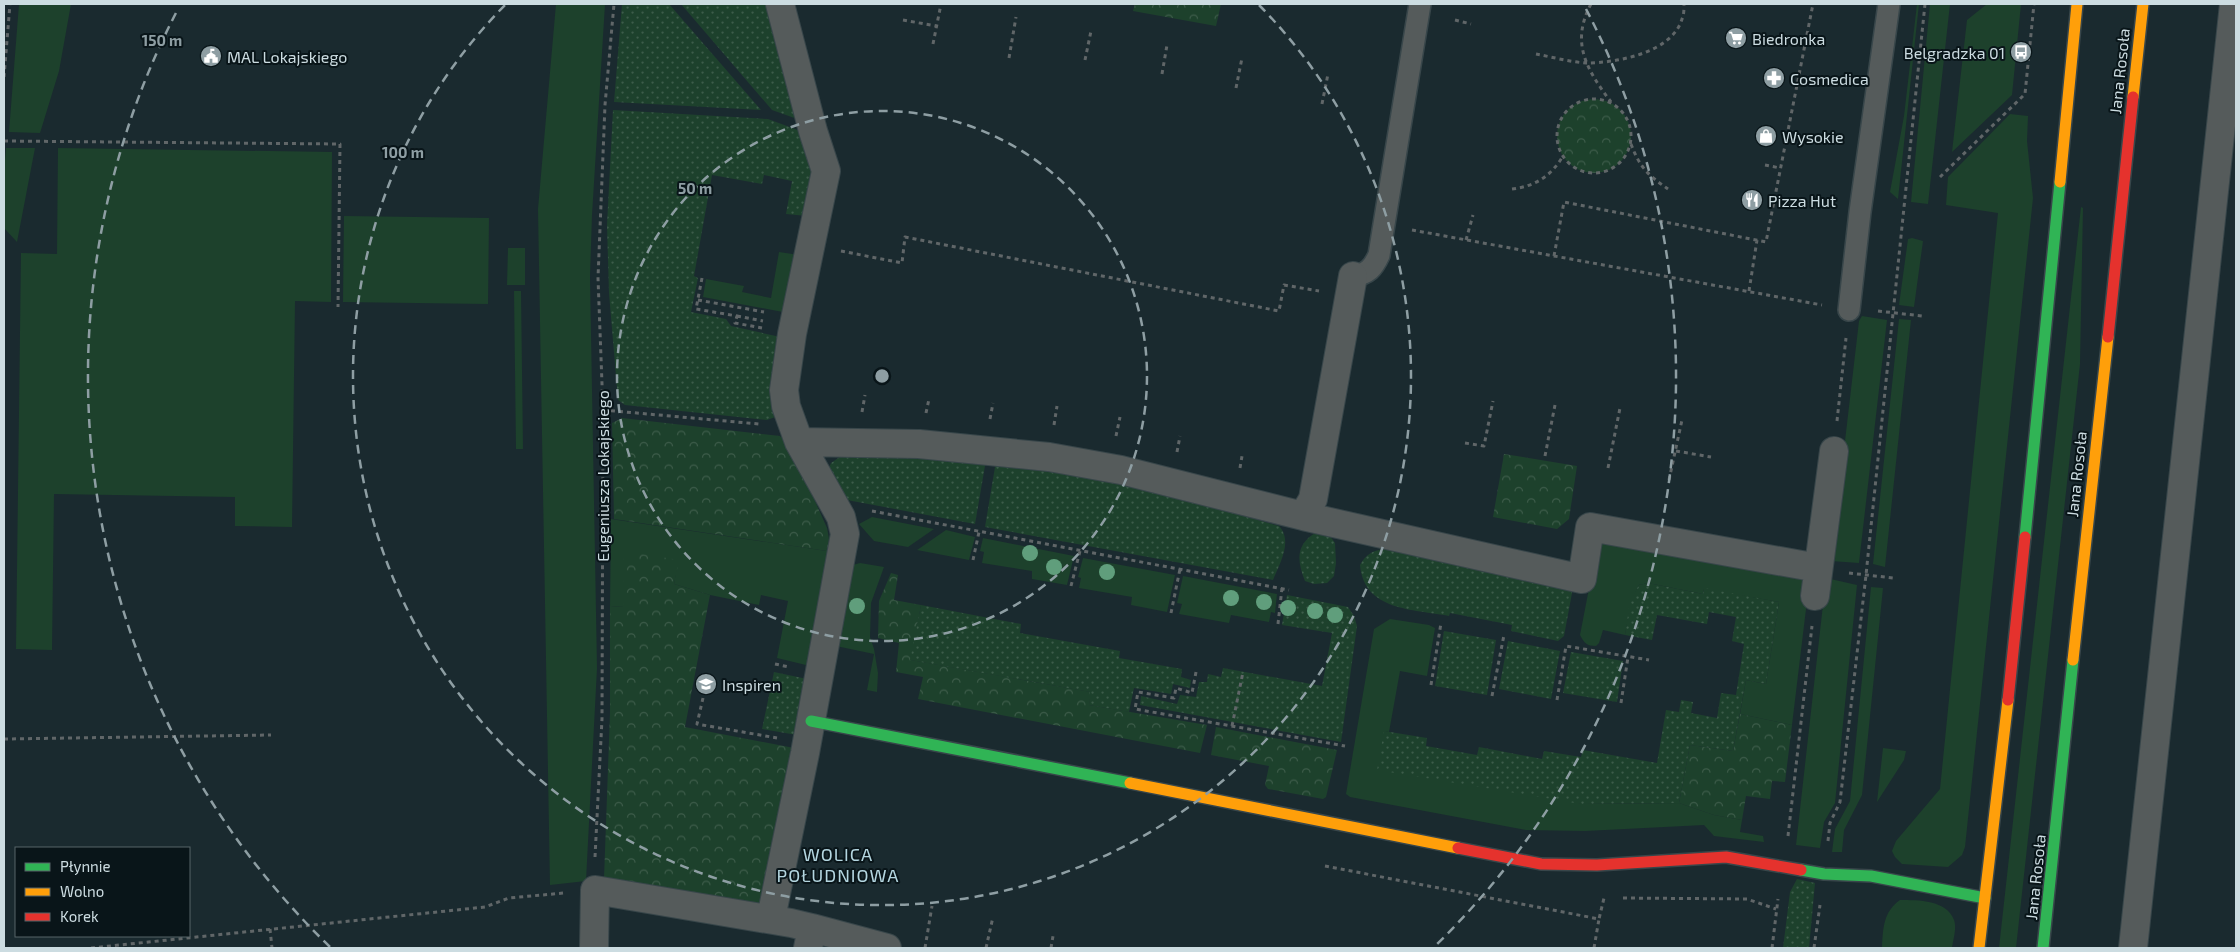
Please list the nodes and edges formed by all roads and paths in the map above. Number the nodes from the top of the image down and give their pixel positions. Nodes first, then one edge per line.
1 (10, 4) edge
2 (614, 4) edge
3 (780, 4) edge
4 (941, 4) edge
5 (1420, 4) edge
6 (1591, 4) edge
7 (1684, 4) edge
8 (1813, 4) edge
9 (1889, 4) edge
10 (1925, 4) edge
11 (2034, 4) edge
12 (2077, 4) edge
13 (2143, 4) edge
14 (2234, 4) edge
15 (1016, 17) dead end
16 (903, 20) dead end
17 (1456, 20) dead end
18 (1471, 24) dead end
19 (936, 26) junction
20 (1091, 31) dead end
21 (933, 44) dead end
22 (1167, 44) dead end
23 (1536, 54) dead end
24 (1009, 58) dead end
25 (1242, 58) dead end
26 (1085, 60) dead end
27 (1585, 63) junction
28 (4, 72) edge
29 (1162, 74) dead end
30 (1328, 74) dead end
31 (4, 77) edge
32 (1236, 88) dead end
33 (1611, 103) junction
34 (1322, 104) dead end
35 (4, 141) edge
36 (1631, 144) junction
37 (1563, 156) junction
38 (1765, 165) dead end
39 (1780, 168) junction
40 (1940, 177) dead end
41 (1668, 188) dead end
42 (1512, 189) dead end
43 (1473, 215) dead end
44 (1382, 224) junction
45 (1466, 240) junction
46 (1757, 240) junction
47 (811, 246) junction
48 (1554, 256) junction
49 (702, 278) dead end
50 (1352, 287) junction
51 (1749, 292) junction
52 (698, 300) junction
53 (338, 307) dead end
54 (1849, 310) junction
55 (1892, 312) junction
56 (770, 313) dead end
57 (737, 316) junction
58 (1922, 316) dead end
59 (781, 328) junction
60 (1493, 401) dead end
61 (1555, 405) dead end
62 (1620, 408) dead end
63 (603, 410) junction
64 (1682, 420) dead end
65 (796, 434) junction
66 (1465, 443) dead end
67 (1676, 451) junction
68 (1834, 451) joint
69 (1545, 456) dead end
70 (1710, 457) dead end
71 (1608, 468) dead end
72 (1669, 480) dead end
73 (834, 504) junction
74 (1303, 516) junction
75 (979, 532) junction
76 (1080, 551) junction
77 (973, 560) dead end
78 (1818, 568) junction
79 (1180, 569) junction
80 (1866, 575) junction
81 (1893, 578) dead end
82 (1071, 586) dead end
83 (1282, 588) junction
84 (1289, 590) dead end
85 (1815, 596) joint
86 (1171, 613) dead end
87 (1441, 623) dead end
88 (1278, 624) dead end
89 (1504, 635) dead end
90 (1628, 657) junction
91 (1649, 660) dead end
92 (1196, 672) dead end
93 (1243, 672) dead end
94 (1431, 685) dead end
95 (1492, 696) dead end
96 (703, 698) dead end
97 (1557, 700) dead end
98 (1621, 703) dead end
99 (811, 721) junction
100 (1232, 726) junction
101 (758, 734) dead end
102 (271, 735) dead end
103 (4, 739) edge
104 (1345, 746) dead end
105 (1784, 867) junction
106 (1824, 874) junction
107 (595, 890) junction
108 (1985, 898) junction
109 (932, 906) dead end
110 (993, 917) dead end
111 (771, 918) junction
112 (1599, 919) dead end
113 (270, 929) junction
114 (1053, 936) dead end
115 (810, 938) edge
116 (91, 948) edge
117 (272, 948) edge
118 (594, 948) edge
119 (887, 948) edge
120 (925, 948) edge
121 (986, 948) edge
122 (1051, 948) edge
123 (1594, 948) edge
124 (1772, 948) edge
125 (1814, 948) edge
126 (1979, 948) edge
127 (2043, 948) edge
128 (2133, 948) edge

1 - 28 path
2 - 63 path, Eugeniusza Lokajskiego
3 - 47 street
4 - 19 path
5 - 44 lane
6 - 27 path
7 - 27 path
8 - 39 path
9 - 54 lane
10 - 55 path
11 - 40 path
12 - 108 street
13 - 127 street, Jana Rosoła
14 - 128 street
15 - 24 path
16 - 19 path
17 - 18 path
19 - 21 path
20 - 26 path
22 - 29 path
23 - 27 path
25 - 32 path
27 - 33 path
28 - 31 path
30 - 34 path
33 - 36 path
33 - 37 path
35 - 53 path
36 - 37 path
36 - 41 path
37 - 42 path
38 - 39 path
39 - 46 path
43 - 45 path
44 - 45 path
44 - 50 lane
45 - 48 path
46 - 48 path
46 - 51 path
47 - 50 path
47 - 59 street
48 - 51 path
49 - 52 path
50 - 74 street
51 - 54 path
52 - 56 path
52 - 57 path
54 - 55 path
54 - 68 path
55 - 58 path
55 - 80 path
57 - 59 path
57 - 59 path
59 - 65 street
60 - 66 path
61 - 69 path
62 - 71 path
63 - 65 path
63 - 107 path, Eugeniusza Lokajskiego
64 - 67 path
65 - 73 street
65 - 74 street
67 - 70 path
67 - 72 path
68 - 78 street
73 - 75 path
73 - 99 street
74 - 78 street
75 - 76 path
75 - 77 path
76 - 79 path
76 - 82 path
78 - 80 path
78 - 85 street
79 - 83 path
79 - 86 path
80 - 81 path
80 - 106 path
83 - 84 path
83 - 88 path
85 - 105 path
87 - 94 path
89 - 95 path
90 - 91 path
90 - 97 path
90 - 98 path
92 - 100 path
93 - 100 path
96 - 101 path
99 - 105 street
99 - 111 street
100 - 104 path
102 - 103 path
105 - 106 street
105 - 124 path
106 - 108 street
106 - 125 path
107 - 111 street
107 - 113 path
107 - 118 street
108 - 126 street
109 - 120 path
110 - 121 path
111 - 115 street
112 - 123 path
113 - 116 path
113 - 117 path
114 - 122 path
115 - 119 street

